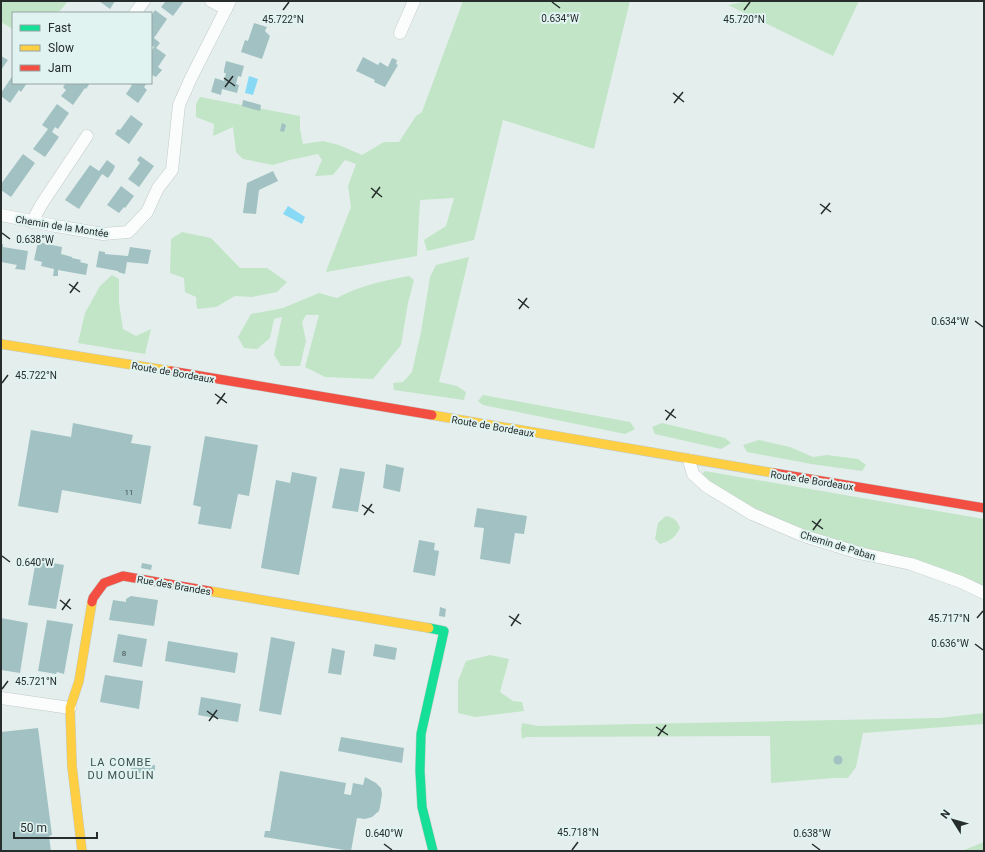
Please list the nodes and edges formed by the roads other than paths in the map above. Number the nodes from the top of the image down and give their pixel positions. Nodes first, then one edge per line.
1 (144, 1) edge
2 (211, 1) edge
3 (414, 1) edge
4 (228, 5) edge
5 (136, 12) edge
6 (400, 33) dead end
7 (87, 136) dead end
8 (1, 215) edge
9 (32, 222) junction
10 (1, 344) edge
11 (689, 460) junction
12 (984, 508) edge
13 (984, 593) edge
14 (1, 698) edge
15 (70, 708) junction
16 (82, 851) edge
17 (433, 851) edge

1 - 5 street
2 - 4 street
3 - 6 street
4 - 9 street, Chemin de la Montée
7 - 9 street
8 - 9 street, Chemin de la Montée
10 - 11 main road, Route de Bordeaux
11 - 12 main road, Route de Bordeaux
11 - 13 street, Chemin de Paban
14 - 15 street
15 - 16 main road
15 - 17 main road, Rue des Brandes

